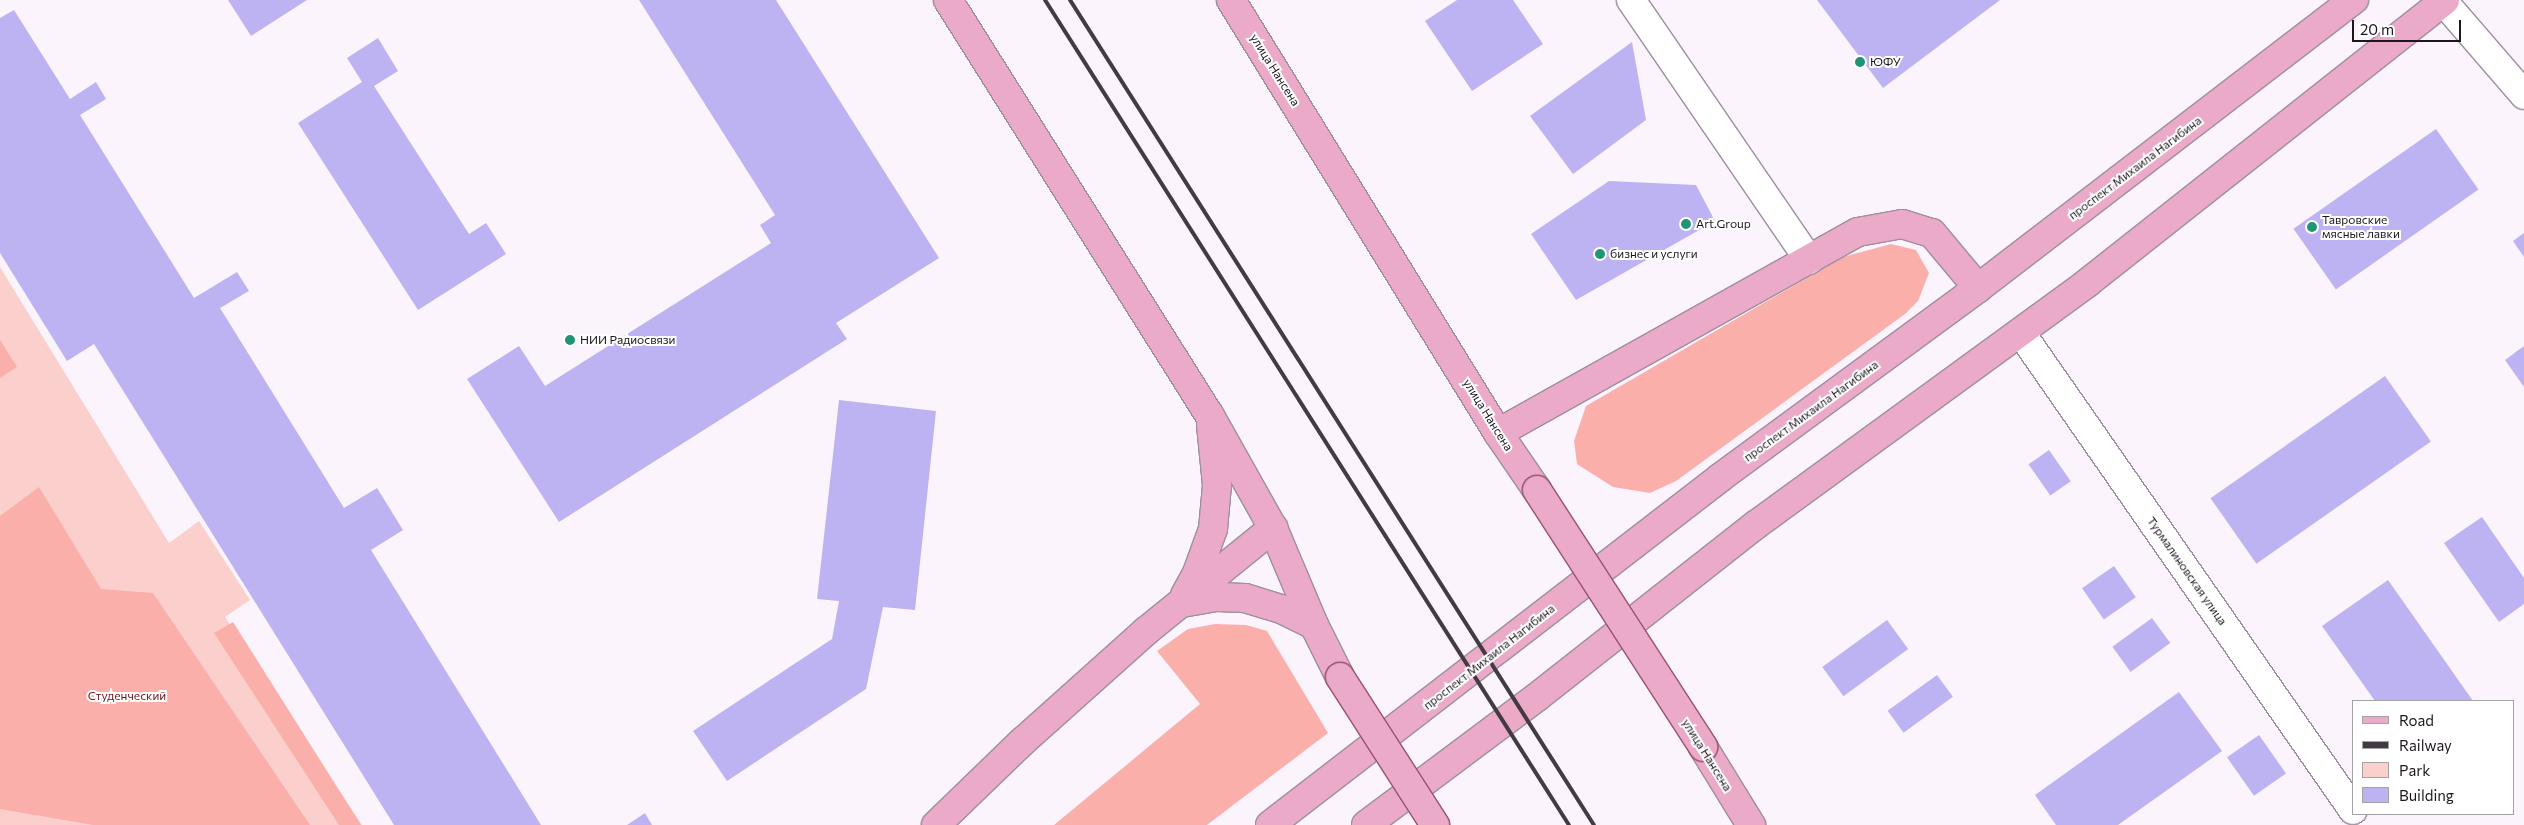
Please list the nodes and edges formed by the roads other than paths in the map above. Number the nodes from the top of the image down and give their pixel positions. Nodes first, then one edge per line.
1 (948, 0) edge
2 (1232, 0) edge
3 (1630, 0) edge
4 (2354, 0) edge
5 (2444, 1) edge
6 (2524, 96) edge
7 (1808, 260) junction
8 (1978, 288) junction
9 (2021, 333) junction
10 (1209, 414) junction
11 (1498, 433) junction
12 (1273, 528) junction
13 (1180, 603) junction
14 (1314, 625) junction
15 (2352, 809) edge
16 (936, 825) edge
17 (1270, 825) edge
18 (1366, 825) edge
19 (1435, 825) edge
20 (1751, 825) edge

1 - 10 main road
2 - 11 main road, улица Нансена
3 - 7 street
4 - 8 main road, проспект Михаила Нагибина
5 - 6 street
5 - 9 main road
7 - 8 main road
7 - 11 main road
8 - 17 main road, проспект Михаила Нагибина
9 - 15 street, Турмалиновская улица
9 - 18 main road
10 - 12 main road
10 - 13 main road
11 - 20 main road, улица Нансена, bridge
12 - 13 main road
12 - 14 main road
13 - 14 main road
13 - 16 main road
14 - 19 main road, bridge

